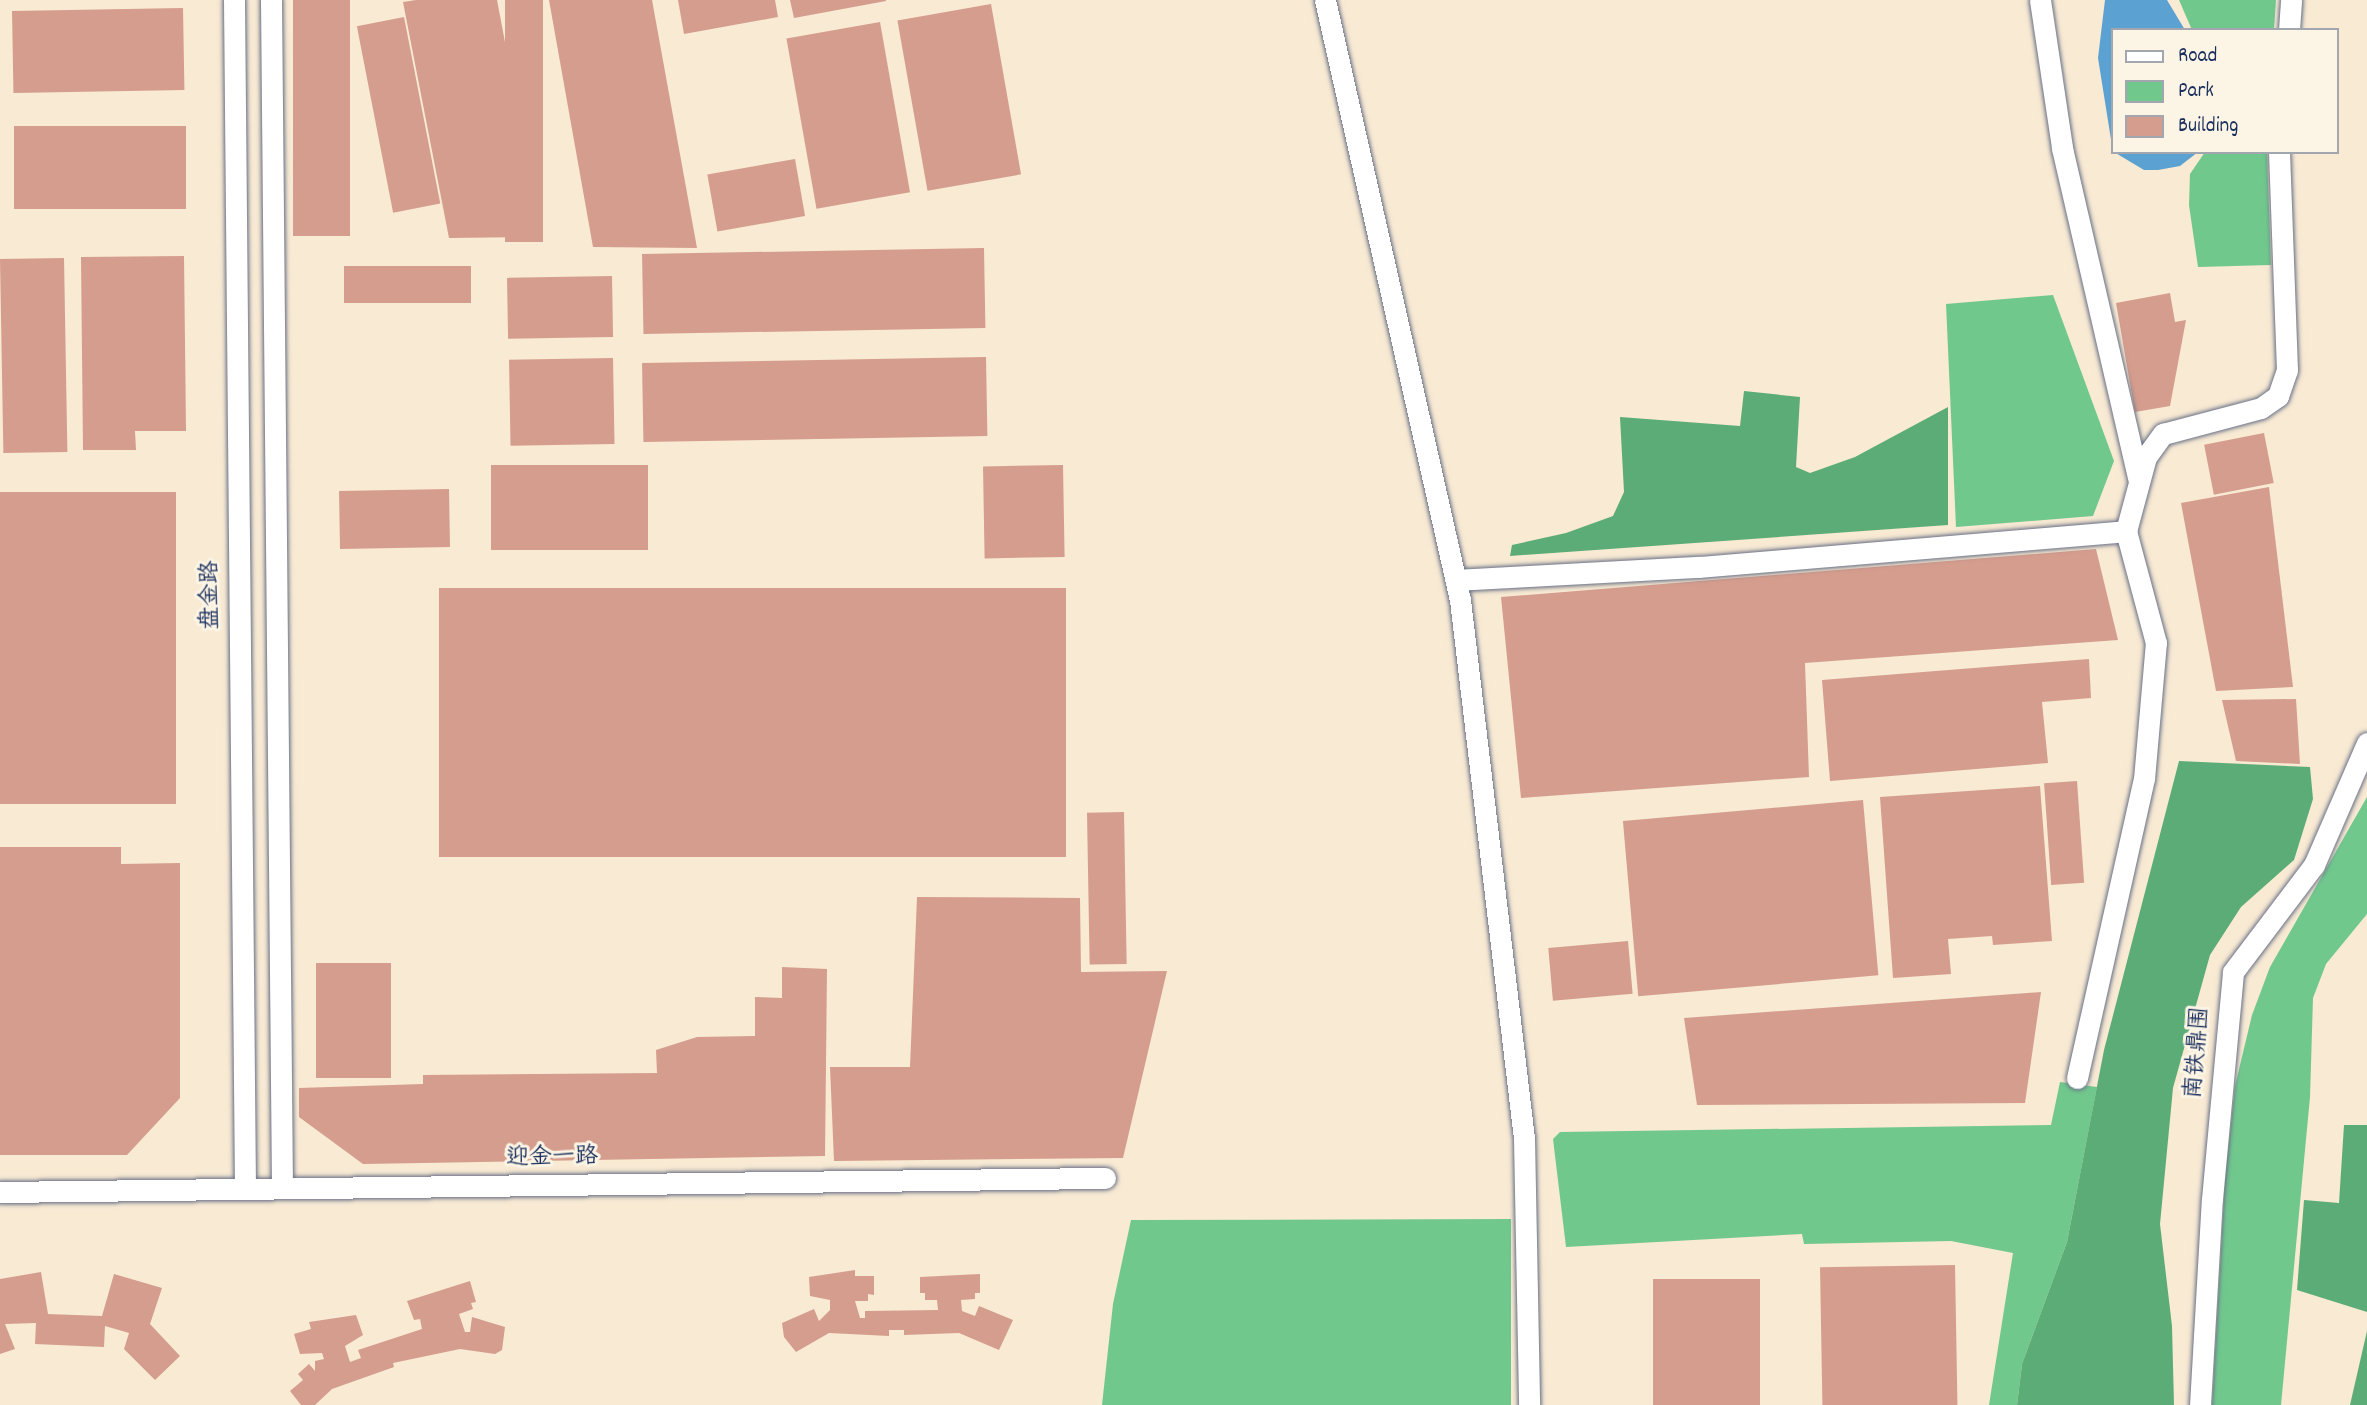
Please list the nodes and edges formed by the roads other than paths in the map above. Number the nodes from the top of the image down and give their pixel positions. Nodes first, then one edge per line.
1 (234, 0) edge
2 (271, 0) edge
3 (1325, 0) edge
4 (2040, 0) edge
5 (2291, 0) edge
6 (2288, 28) edge
7 (2279, 154) edge
8 (2139, 481) junction
9 (2126, 531) junction
10 (1456, 580) junction
11 (2367, 743) edge
12 (2077, 1078) dead end
13 (1105, 1178) dead end
14 (282, 1188) junction
15 (244, 1189) junction
16 (0, 1192) edge
17 (1529, 1405) edge
18 (2200, 1405) edge

1 - 15 street, 盘金路
2 - 14 street
3 - 10 street
4 - 8 street
5 - 6 street
7 - 8 street
8 - 9 street
9 - 10 street
9 - 12 street
10 - 17 street
11 - 18 street, 南铁鼎围
13 - 14 street, 迎金一路
14 - 15 street, 迎金一路
15 - 16 street, 迎金一路

